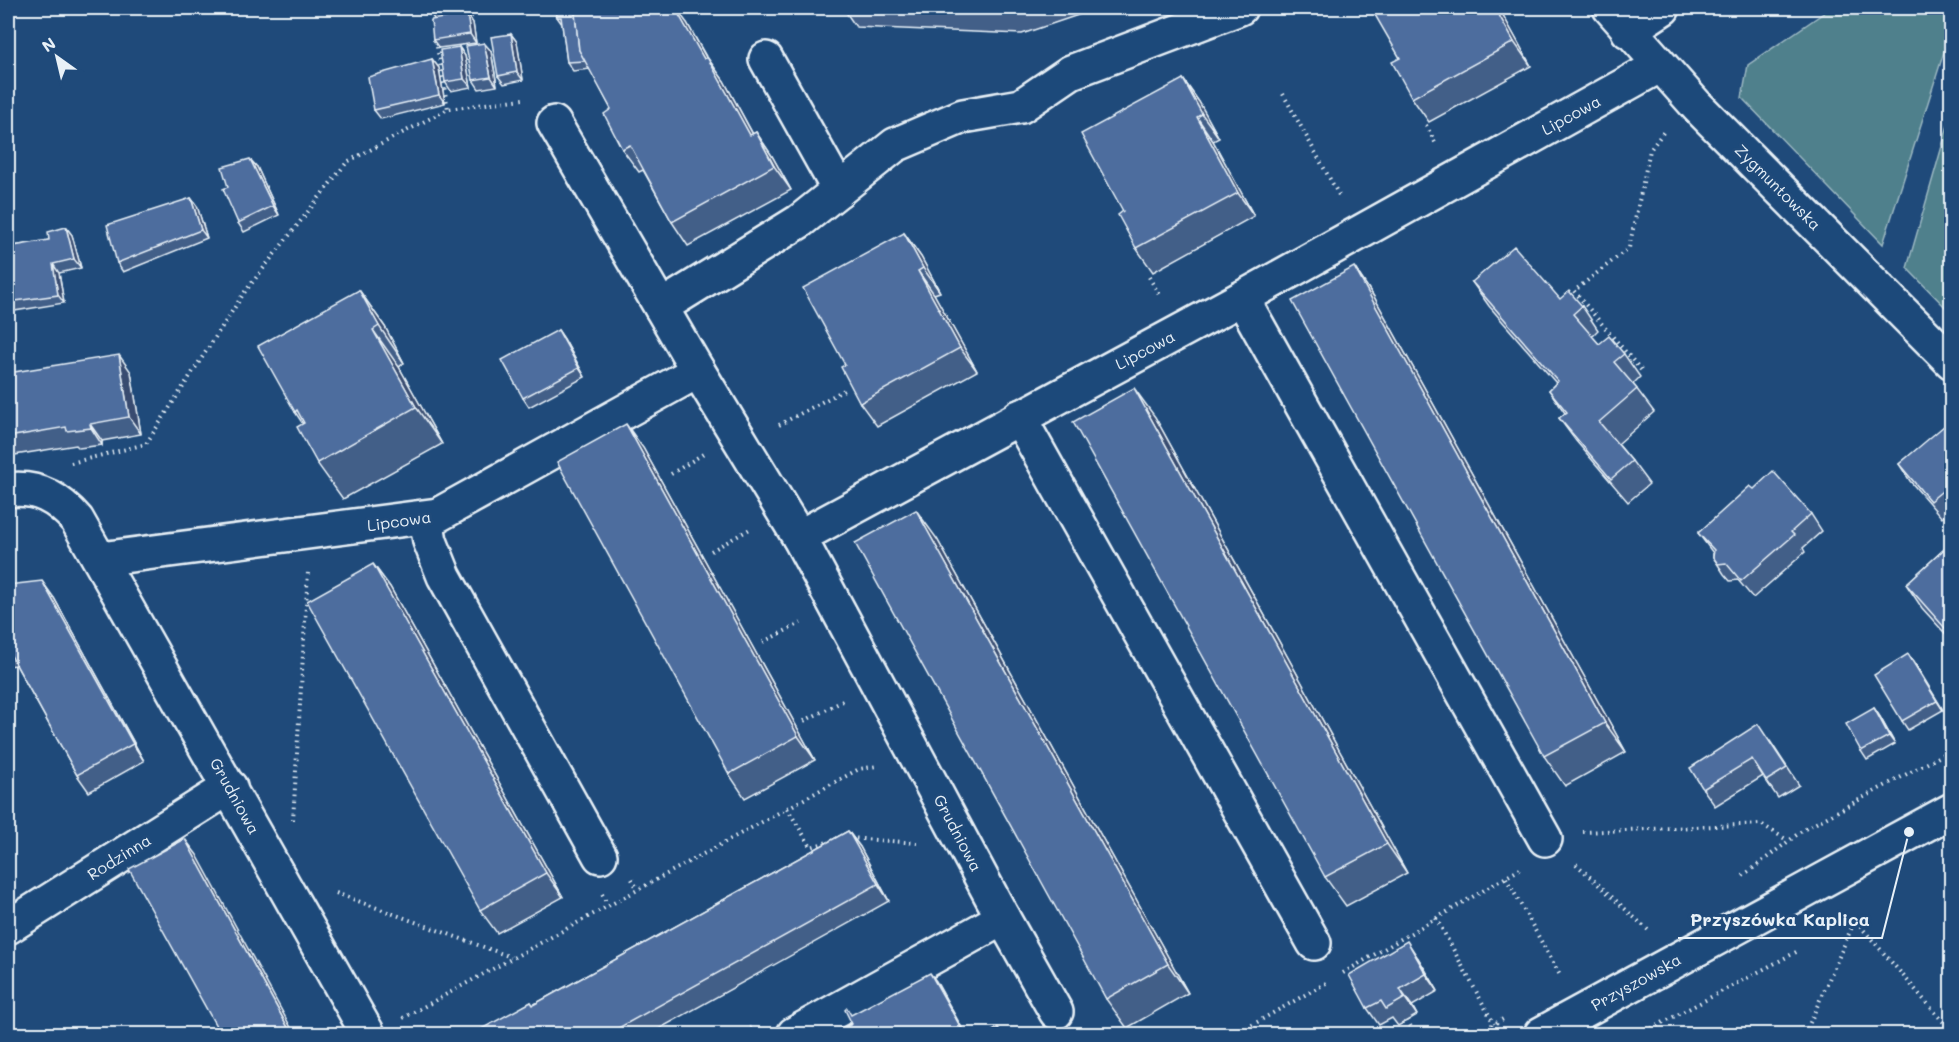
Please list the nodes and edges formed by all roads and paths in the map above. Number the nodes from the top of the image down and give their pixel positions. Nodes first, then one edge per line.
1 (430, 8) edge
2 (1240, 8) edge
3 (1663, 8) edge
4 (1619, 19) edge
5 (766, 59) dead end
6 (1659, 66) junction
7 (1283, 94) dead end
8 (527, 99) dead end
9 (448, 109) junction
10 (554, 123) dead end
11 (1668, 126) dead end
12 (839, 190) junction
13 (1342, 200) dead end
14 (1149, 278) dead end
15 (1160, 297) dead end
16 (1242, 298) junction
17 (661, 307) junction
18 (1952, 362) edge
19 (1641, 370) dead end
20 (698, 371) junction
21 (846, 389) edge
22 (1019, 417) junction
23 (777, 426) dead end
24 (709, 451) dead end
25 (63, 465) dead end
26 (671, 474) dead end
27 (8, 490) edge
28 (426, 518) junction
29 (756, 526) dead end
30 (799, 537) junction
31 (711, 551) dead end
32 (100, 559) junction
33 (307, 602) edge
34 (798, 612) dead end
35 (804, 621) junction
36 (809, 631) dead end
37 (763, 642) dead end
38 (847, 699) dead end
39 (804, 721) dead end
40 (1944, 754) dead end
41 (884, 765) dead end
42 (230, 787) junction
43 (787, 808) junction
44 (1952, 810) edge
45 (293, 825) dead end
46 (1803, 830) dead end
47 (1576, 831) dead end
48 (1585, 832) junction
49 (1561, 838) joint
50 (1787, 840) dead end
51 (927, 843) dead end
52 (1575, 863) dead end
53 (1527, 865) dead end
54 (598, 870) joint
55 (1506, 878) junction
56 (334, 892) dead end
57 (608, 904) junction
58 (1003, 918) junction
59 (1436, 918) junction
60 (8, 927) edge
61 (1654, 936) dead end
62 (1314, 943) dead end
63 (1800, 950) dead end
64 (511, 957) junction
65 (1341, 974) dead end
66 (1331, 980) dead end
67 (1565, 984) dead end
68 (1056, 1012) dead end
69 (1407, 1020) edge
70 (760, 1023) dead end
71 (1494, 1024) dead end
72 (381, 1029) edge
73 (1952, 1032) edge
74 (740, 1035) edge
75 (794, 1035) edge
76 (1236, 1035) edge
77 (1415, 1035) edge
78 (1541, 1035) edge
79 (1641, 1035) edge
80 (1804, 1035) edge

1 - 9 path
2 - 12 street
3 - 4 street
4 - 6 street, Zygmuntowska
5 - 12 street
6 - 16 street, Lipcowa
6 - 18 street, Zygmuntowska
7 - 13 path
8 - 9 path
9 - 25 path
10 - 17 street
11 - 19 path
12 - 17 street
14 - 15 path
16 - 22 street, Lipcowa
16 - 49 street
17 - 20 street
20 - 28 street, Lipcowa
20 - 30 street
21 - 23 path
22 - 30 street, Lipcowa
22 - 62 street
24 - 26 path
27 - 32 street, Grudniowa
28 - 32 street, Lipcowa
28 - 54 street
29 - 31 path
30 - 58 street, Grudniowa
32 - 42 street, Grudniowa
33 - 45 path
34 - 35 path
35 - 36 path
35 - 37 path
38 - 39 path
40 - 46 path
41 - 43 path
42 - 60 street, Rodzinna
42 - 72 street, Grudniowa
43 - 51 path
43 - 57 path
44 - 78 street, Przyszowska
47 - 48 path
48 - 49 path
48 - 50 path
52 - 61 path
53 - 55 path
54 - 57 path
55 - 59 path
55 - 67 path
56 - 64 path
57 - 64 path
58 - 68 street, Grudniowa
58 - 75 street
59 - 65 path
59 - 71 path
63 - 79 path
64 - 72 path
66 - 76 path
69 - 77 path
70 - 74 path
73 - 80 path

